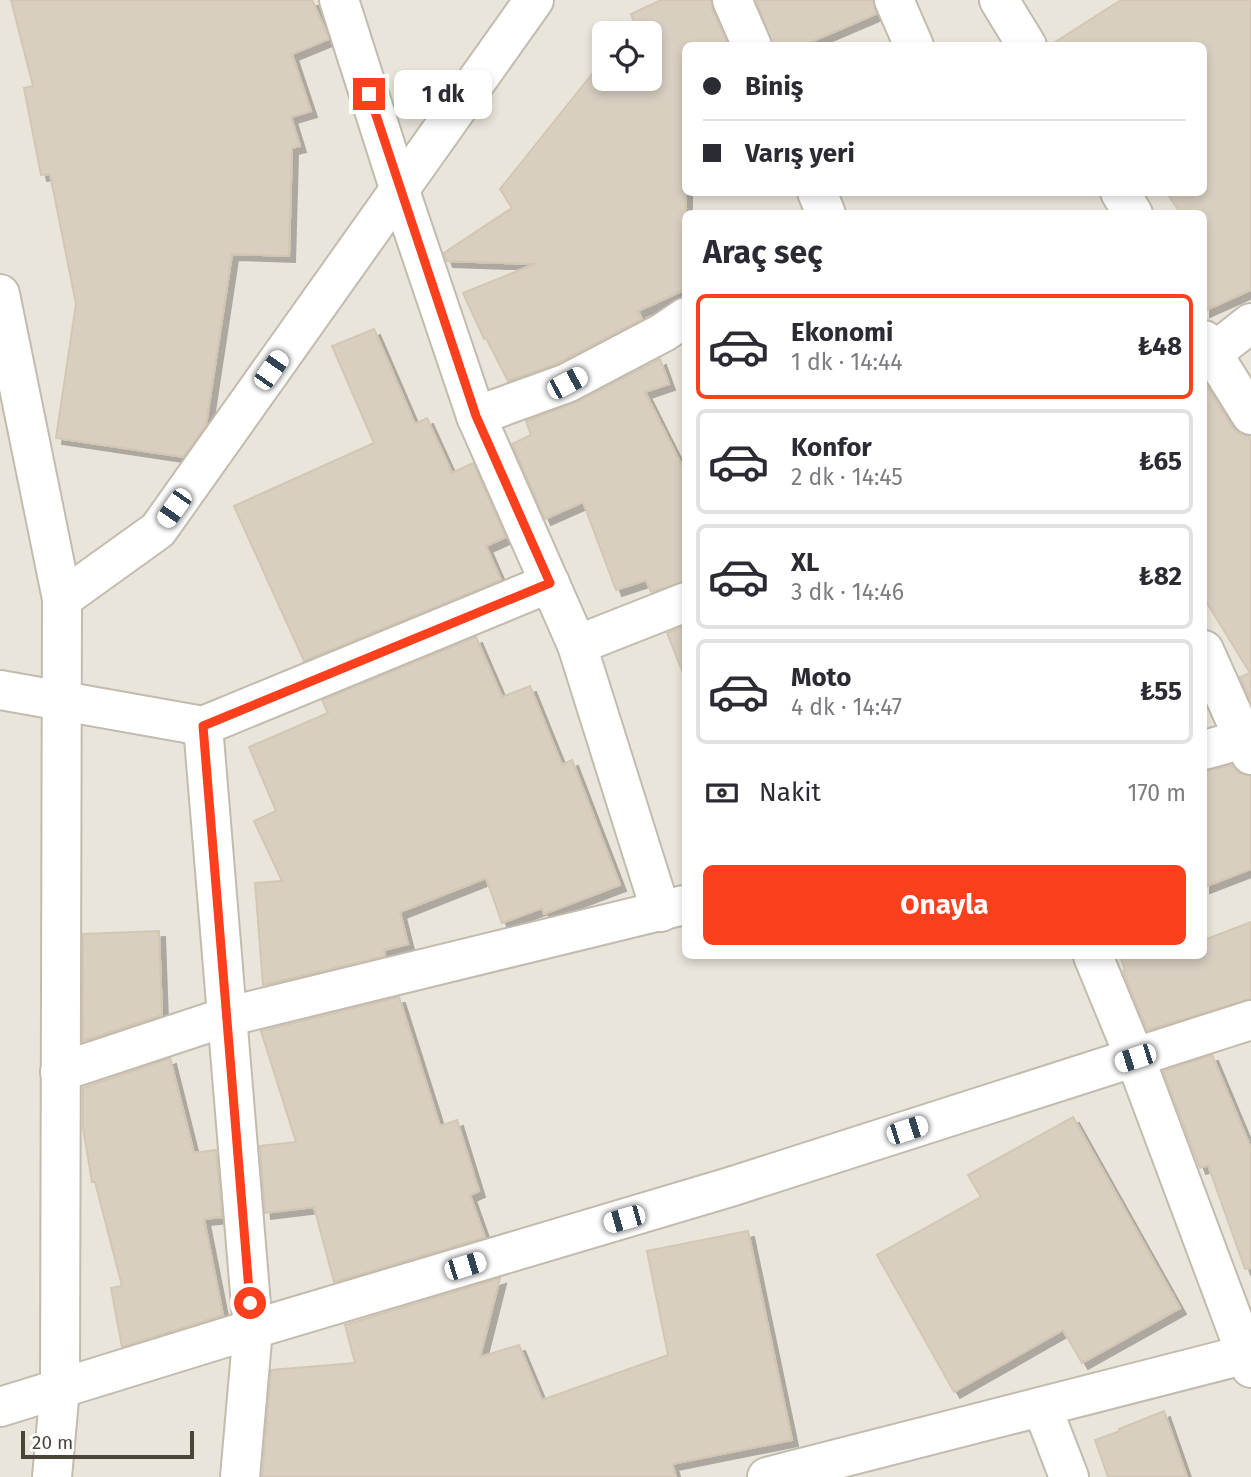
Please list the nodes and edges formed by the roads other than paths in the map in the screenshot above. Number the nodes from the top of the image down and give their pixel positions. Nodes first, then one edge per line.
1 (340, 0) edge
2 (534, 0) edge
3 (732, 0) edge
4 (894, 0) edge
5 (999, 0) edge
6 (750, 42) edge
7 (912, 42) edge
8 (1025, 42) edge
9 (399, 188) junction
10 (0, 294) edge
11 (682, 320) edge
12 (1251, 323) edge
13 (1207, 351) edge
14 (1251, 415) edge
15 (476, 416) junction
16 (550, 583) junction
17 (62, 599) junction
18 (682, 604) edge
19 (576, 645) junction
20 (1207, 656) edge
21 (0, 690) edge
22 (61, 701) junction
23 (203, 726) junction
24 (1249, 744) edge
25 (1207, 750) edge
26 (673, 908) edge
27 (1094, 959) edge
28 (226, 1017) junction
29 (1251, 1020) edge
30 (1135, 1058) junction
31 (60, 1072) junction
32 (253, 1329) junction
33 (1249, 1359) edge
34 (60, 1388) junction
35 (0, 1407) edge
36 (1042, 1407) junction
37 (830, 1469) edge
38 (52, 1477) edge
39 (240, 1477) edge
40 (767, 1477) edge
41 (1069, 1477) edge

1 - 9 street
2 - 9 street
3 - 6 street
4 - 7 street
5 - 8 street
9 - 15 street
9 - 17 street
10 - 17 street
11 - 15 street
12 - 13 street
13 - 14 street
15 - 16 street
16 - 19 street
16 - 23 street
17 - 22 street
18 - 19 street
19 - 26 street
20 - 24 street
21 - 22 street
22 - 23 street
22 - 31 street
23 - 28 street
24 - 25 street
26 - 28 street
27 - 30 street
28 - 31 street
28 - 32 street
29 - 30 street
30 - 32 street
30 - 33 street
31 - 34 street
32 - 34 street
32 - 39 street
33 - 36 street
34 - 35 street
34 - 38 street
36 - 37 street
36 - 41 street
37 - 40 street

